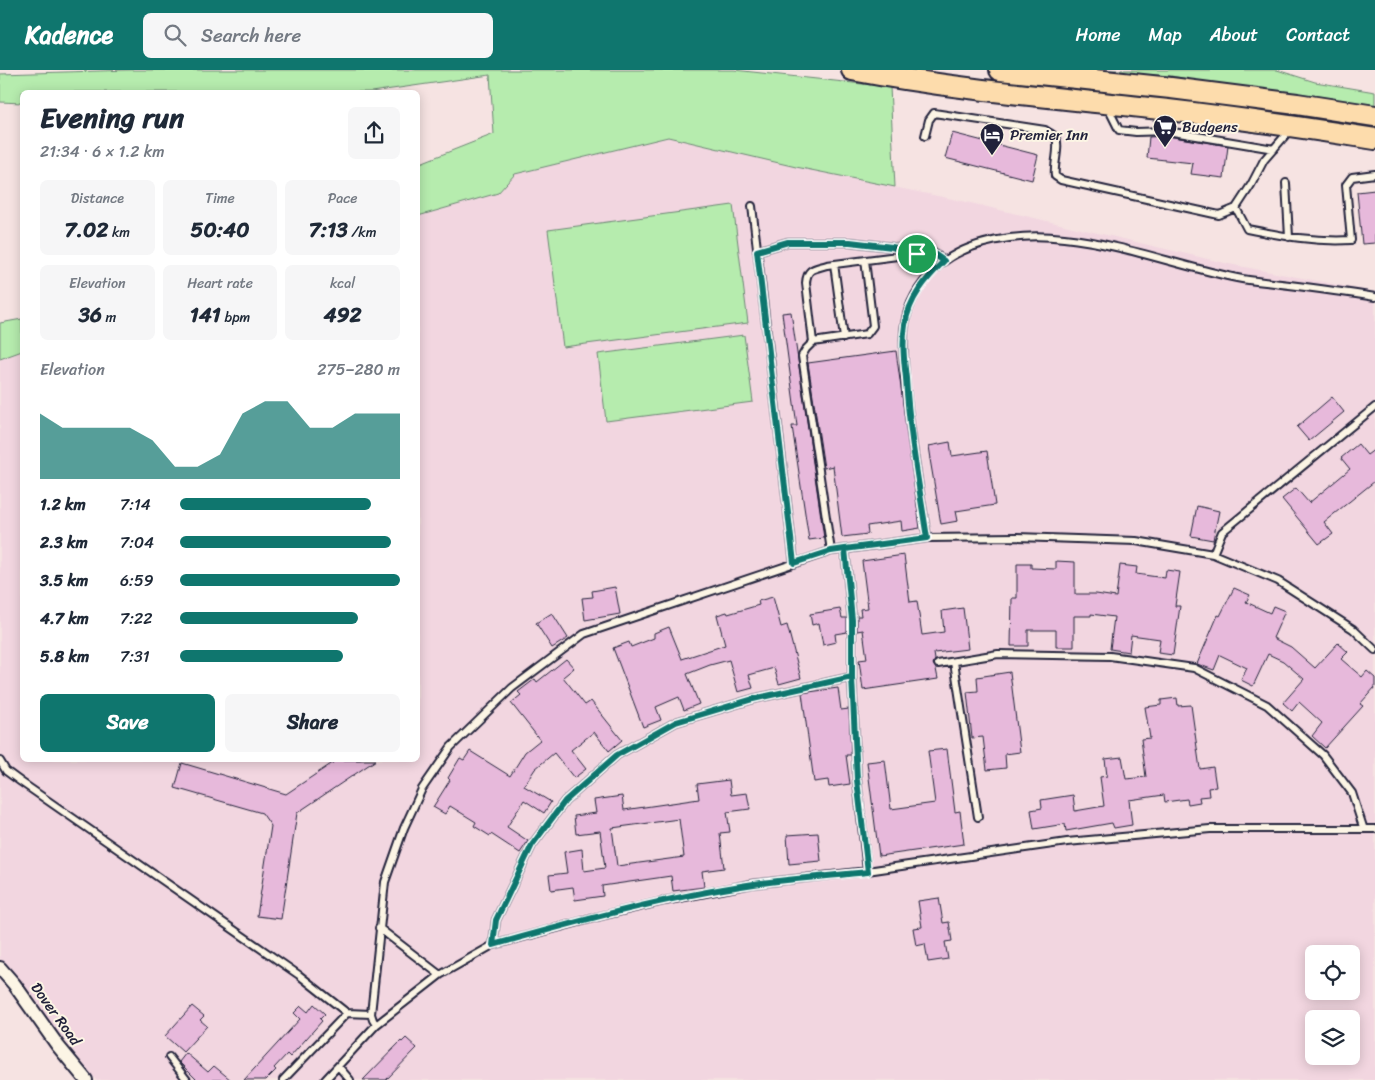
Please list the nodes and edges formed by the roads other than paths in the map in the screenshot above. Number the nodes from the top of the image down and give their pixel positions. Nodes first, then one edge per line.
1 (852, 70) edge
2 (1000, 70) edge
3 (1105, 103) junction
4 (1375, 116) edge
5 (1293, 126) junction
6 (925, 136) dead end
7 (1375, 139) edge
8 (1274, 149) junction
9 (1375, 174) edge
10 (1286, 183) dead end
11 (752, 206) dead end
12 (1236, 208) junction
13 (1289, 237) junction
14 (757, 251) junction
15 (917, 254) junction
16 (865, 260) junction
17 (944, 261) junction
18 (834, 264) junction
19 (1375, 297) edge
20 (844, 338) junction
21 (813, 342) junction
22 (1375, 407) edge
23 (927, 538) junction
24 (845, 549) junction
25 (831, 551) junction
26 (1213, 554) junction
27 (794, 563) junction
28 (1375, 650) edge
29 (954, 662) junction
30 (938, 664) dead end
31 (852, 677) junction
32 (0, 761) edge
33 (978, 817) dead end
34 (1362, 827) junction
35 (1375, 829) edge
36 (868, 872) junction
37 (379, 928) junction
38 (493, 945) junction
39 (0, 968) edge
40 (440, 975) junction
41 (347, 1013) junction
42 (371, 1014) junction
43 (376, 1025) junction
44 (169, 1057) dead end
45 (338, 1066) junction
46 (86, 1080) edge
47 (187, 1080) edge
48 (283, 1080) edge
49 (325, 1080) edge
50 (350, 1080) edge

1 - 3 highway
2 - 4 highway
3 - 5 highway
3 - 8 lane
5 - 7 highway
5 - 8 lane
6 - 12 lane
8 - 12 lane
9 - 13 lane
10 - 13 lane
11 - 14 lane
12 - 13 lane
14 - 15 lane
14 - 27 lane
15 - 16 lane
15 - 17 lane
16 - 18 lane
16 - 20 lane
17 - 19 lane
17 - 23 lane
18 - 20 lane
18 - 21 lane
20 - 21 lane
21 - 25 lane
22 - 26 lane
23 - 24 lane
23 - 26 lane
24 - 25 lane
24 - 31 lane
25 - 27 lane
26 - 28 lane
27 - 37 lane
29 - 30 lane
29 - 33 lane
29 - 34 lane
31 - 36 lane
31 - 38 lane
32 - 41 lane
34 - 35 lane
34 - 36 lane
36 - 38 lane
37 - 40 lane
37 - 42 lane
38 - 40 lane
39 - 46 street, Dover Road
40 - 43 lane
41 - 42 lane
41 - 48 lane
42 - 43 lane
43 - 45 lane
44 - 47 lane
45 - 49 lane
45 - 50 lane

